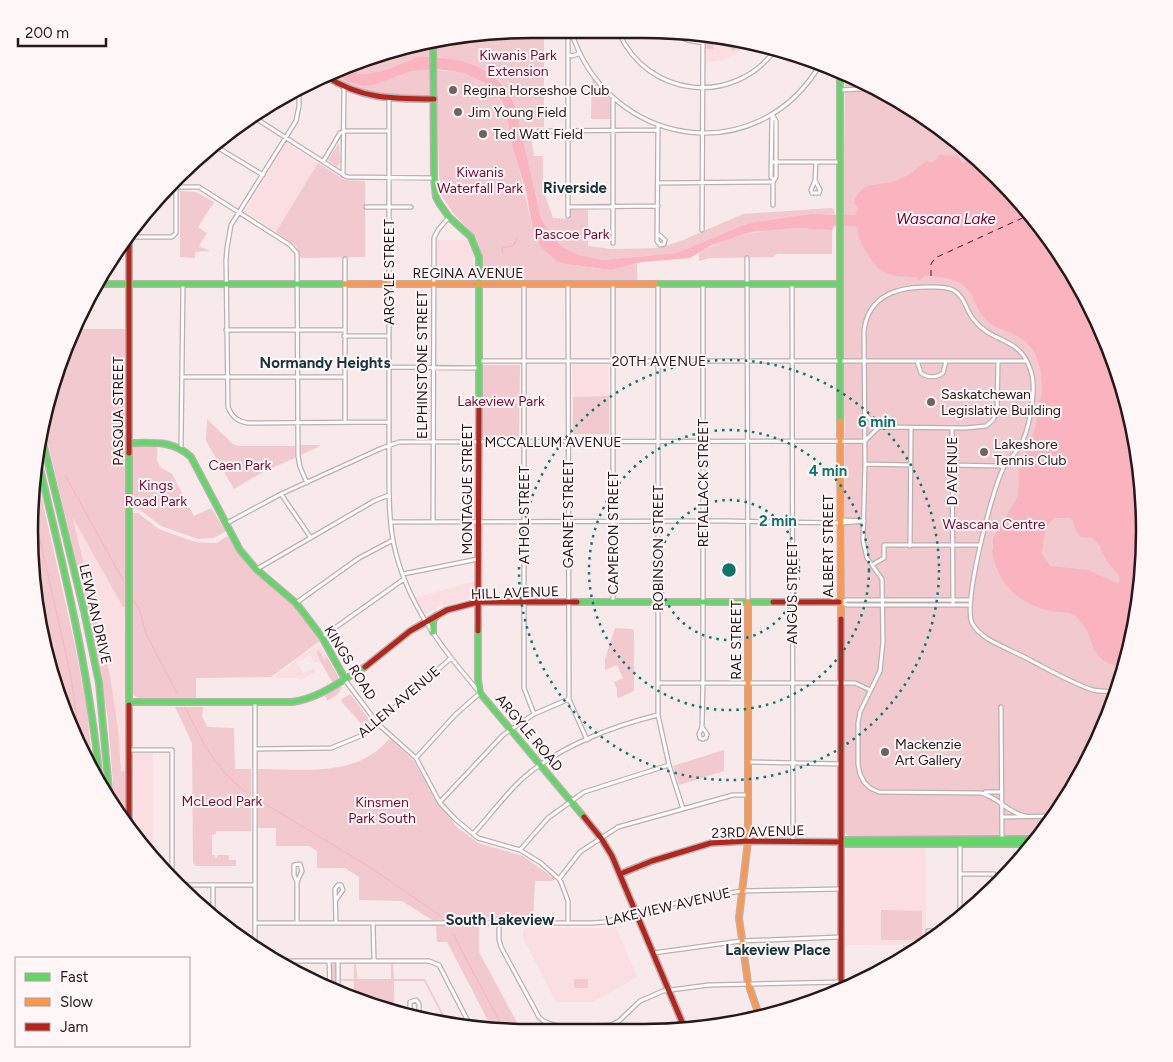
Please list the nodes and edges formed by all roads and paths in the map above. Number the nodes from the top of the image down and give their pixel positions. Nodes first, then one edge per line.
1 (569, 38) edge
2 (573, 38) edge
3 (622, 38) edge
4 (689, 40) edge
5 (703, 43) joint
6 (433, 47) edge
7 (579, 52) junction
8 (568, 54) junction
9 (771, 54) edge
10 (816, 70) edge
11 (840, 79) edge
12 (331, 80) edge
13 (344, 88) junction
14 (703, 88) junction
15 (860, 88) edge
16 (840, 90) junction
17 (299, 96) edge
18 (613, 98) junction
19 (389, 99) junction
20 (434, 99) junction
21 (772, 114) junction
22 (258, 120) edge
23 (658, 126) junction
24 (658, 130) junction
25 (344, 131) junction
26 (389, 131) junction
27 (539, 131) dead end
28 (568, 131) junction
29 (612, 131) junction
30 (703, 133) junction
31 (286, 138) junction
32 (220, 148) edge
33 (323, 162) junction
34 (771, 162) junction
35 (776, 162) junction
36 (816, 162) junction
37 (839, 163) junction
38 (263, 175) junction
39 (343, 175) junction
40 (388, 178) junction
41 (434, 178) junction
42 (816, 180) dead end
43 (774, 181) junction
44 (702, 182) junction
45 (658, 183) junction
46 (177, 187) edge
47 (176, 189) edge
48 (773, 204) dead end
49 (612, 206) junction
50 (658, 206) junction
51 (366, 207) dead end
52 (389, 207) junction
53 (412, 207) dead end
54 (568, 207) junction
55 (239, 213) junction
56 (568, 216) dead end
57 (449, 217) junction
58 (702, 230) dead end
59 (658, 234) dead end
60 (136, 235) edge
61 (613, 243) dead end
62 (128, 246) edge
63 (747, 258) dead end
64 (345, 259) dead end
65 (839, 281) junction
66 (703, 283) junction
67 (104, 284) edge
68 (130, 284) junction
69 (183, 284) junction
70 (226, 284) junction
71 (345, 284) junction
72 (389, 284) junction
73 (433, 284) junction
74 (479, 284) junction
75 (524, 284) junction
76 (568, 284) junction
77 (613, 284) junction
78 (658, 284) junction
79 (748, 284) junction
80 (792, 284) junction
81 (298, 285) junction
82 (226, 330) junction
83 (298, 330) junction
84 (344, 330) junction
85 (344, 336) junction
86 (388, 336) junction
87 (478, 361) junction
88 (523, 361) junction
89 (568, 361) junction
90 (612, 361) junction
91 (658, 361) junction
92 (703, 361) junction
93 (747, 361) junction
94 (792, 361) junction
95 (840, 361) junction
96 (864, 361) junction
97 (917, 361) junction
98 (946, 361) junction
99 (998, 361) junction
100 (1026, 361) junction
101 (389, 367) junction
102 (433, 368) junction
103 (478, 368) junction
104 (182, 377) junction
105 (227, 377) junction
106 (298, 377) junction
107 (345, 377) junction
108 (865, 413) junction
109 (345, 422) junction
110 (389, 422) junction
111 (298, 423) junction
112 (879, 427) junction
113 (911, 428) junction
114 (952, 428) junction
115 (839, 441) junction
116 (865, 441) junction
117 (433, 442) junction
118 (478, 442) junction
119 (524, 442) junction
120 (568, 442) junction
121 (612, 442) junction
122 (658, 442) junction
123 (703, 442) junction
124 (747, 442) junction
125 (793, 442) junction
126 (130, 443) junction
127 (388, 445) junction
128 (45, 447) edge
129 (181, 447) junction
130 (865, 464) junction
131 (911, 465) junction
132 (952, 465) junction
133 (1003, 468) junction
134 (41, 475) edge
135 (307, 483) junction
136 (281, 494) junction
137 (389, 495) junction
138 (433, 521) junction
139 (748, 521) junction
140 (391, 522) junction
141 (478, 522) junction
142 (524, 522) junction
143 (568, 522) junction
144 (613, 522) junction
145 (658, 522) junction
146 (703, 522) junction
147 (792, 522) junction
148 (840, 522) junction
149 (864, 522) junction
150 (226, 524) junction
151 (311, 538) junction
152 (393, 540) junction
153 (953, 545) junction
154 (980, 545) junction
155 (910, 546) junction
156 (478, 559) junction
157 (872, 565) junction
158 (256, 569) junction
159 (403, 577) junction
160 (882, 600) junction
161 (952, 600) junction
162 (971, 600) junction
163 (478, 602) junction
164 (524, 602) junction
165 (568, 602) junction
166 (613, 602) junction
167 (658, 602) junction
168 (703, 602) junction
169 (748, 602) junction
170 (792, 602) junction
171 (840, 602) junction
172 (296, 603) junction
173 (882, 605) junction
174 (952, 605) junction
175 (970, 605) junction
176 (438, 614) junction
177 (425, 621) junction
178 (433, 632) junction
179 (322, 636) junction
180 (451, 658) junction
181 (345, 679) junction
182 (468, 679) junction
183 (478, 680) junction
184 (658, 683) junction
185 (703, 683) junction
186 (748, 683) junction
187 (792, 683) junction
188 (840, 683) junction
189 (870, 690) junction
190 (1109, 691) edge
191 (480, 693) junction
192 (568, 699) junction
193 (130, 702) junction
194 (255, 702) junction
195 (1001, 707) dead end
196 (534, 714) junction
197 (658, 715) junction
198 (378, 724) junction
199 (702, 727) dead end
200 (511, 729) junction
201 (588, 740) junction
202 (255, 749) junction
203 (129, 750) junction
204 (416, 758) junction
205 (748, 762) junction
206 (793, 763) junction
207 (840, 764) junction
208 (541, 765) junction
209 (669, 765) junction
210 (99, 768) edge
211 (109, 785) edge
212 (1002, 792) junction
213 (980, 793) junction
214 (748, 795) junction
215 (571, 802) junction
216 (440, 803) junction
217 (1002, 803) junction
218 (683, 809) junction
219 (1025, 816) junction
220 (1044, 816) edge
221 (129, 817) edge
222 (1002, 817) junction
223 (473, 834) junction
224 (601, 838) junction
225 (1027, 840) edge
226 (748, 842) junction
227 (793, 842) junction
228 (841, 842) junction
229 (960, 842) junction
230 (1002, 842) junction
231 (1024, 843) edge
232 (520, 850) junction
233 (172, 869) edge
234 (620, 874) junction
235 (960, 874) junction
236 (994, 877) edge
237 (558, 879) junction
238 (297, 882) junction
239 (187, 885) edge
240 (213, 885) junction
241 (254, 885) junction
242 (841, 889) junction
243 (741, 890) junction
244 (336, 900) dead end
245 (214, 908) edge
246 (960, 908) edge
247 (637, 914) junction
248 (255, 922) junction
249 (297, 922) junction
250 (336, 923) junction
251 (374, 923) junction
252 (499, 923) junction
253 (568, 923) junction
254 (841, 937) junction
255 (255, 940) edge
256 (741, 942) junction
257 (653, 953) junction
258 (289, 961) edge
259 (294, 961) joint
260 (329, 961) junction
261 (338, 961) junction
262 (374, 961) junction
263 (330, 982) edge
264 (841, 982) joint
265 (748, 983) junction
266 (338, 985) edge
267 (669, 990) junction
268 (410, 1010) edge
269 (758, 1011) edge
270 (419, 1012) edge
271 (467, 1019) edge
272 (682, 1022) edge
273 (549, 1024) edge
274 (613, 1024) edge

1 - 8 street
2 - 7 street
3 - 14 street
4 - 5 street
5 - 14 street
6 - 20 street
7 - 8 street
7 - 18 street
8 - 28 street
9 - 14 street
10 - 21 street
11 - 16 street, ALBERT STREET
12 - 13 street
13 - 19 street
13 - 25 street
14 - 30 street
15 - 16 street
16 - 37 street, ALBERT STREET
17 - 31 street
18 - 23 street
18 - 29 street
19 - 20 street
19 - 26 street, ARGYLE STREET
20 - 41 street
21 - 30 street
21 - 34 street
21 - 35 street
22 - 31 street
23 - 24 street
23 - 30 street
24 - 29 street
24 - 45 street
25 - 26 street
25 - 33 street
25 - 39 street
26 - 40 street, ARGYLE STREET
27 - 28 street
28 - 29 street
28 - 54 street
29 - 49 street
30 - 44 street
31 - 33 street
31 - 38 street
32 - 38 street
33 - 39 street
34 - 35 street
34 - 43 street
35 - 36 street
35 - 43 street
36 - 37 street
36 - 42 street
37 - 65 street, ALBERT STREET
38 - 55 street
39 - 40 street
40 - 41 street
40 - 52 street, ARGYLE STREET
41 - 57 street
43 - 44 street
43 - 48 street
44 - 45 street
44 - 58 street
45 - 50 street
46 - 55 street
47 - 60 street
49 - 50 street
49 - 54 street
49 - 61 street
50 - 59 street
51 - 52 street
52 - 53 street
52 - 72 street, ARGYLE STREET
54 - 56 street
55 - 70 street
55 - 81 street
57 - 73 street, ELPHINSTONE STREET
57 - 74 street, MONTAGUE STREET
62 - 68 street, PASQUA STREET
63 - 79 street, RAE STREET
64 - 71 street
65 - 80 street, REGINA AVENUE
65 - 95 street, ALBERT STREET
66 - 78 street, REGINA AVENUE
66 - 79 street, REGINA AVENUE
66 - 92 street, RETALLACK STREET
67 - 68 street, REGINA AVENUE
68 - 69 street, REGINA AVENUE
68 - 126 street, PASQUA STREET
69 - 70 street, REGINA AVENUE
69 - 104 street
70 - 81 street, REGINA AVENUE
70 - 82 street
71 - 72 street, REGINA AVENUE
71 - 81 street, REGINA AVENUE
71 - 84 street
72 - 73 street, REGINA AVENUE
72 - 86 street, ARGYLE STREET
73 - 74 street, REGINA AVENUE
73 - 102 street, ELPHINSTONE STREET
74 - 75 street, REGINA AVENUE
74 - 87 street, MONTAGUE STREET
75 - 76 street, REGINA AVENUE
75 - 88 street, ATHOL STREET
76 - 77 street, REGINA AVENUE
76 - 89 street, GARNET STREET
77 - 78 street, REGINA AVENUE
77 - 90 street, CAMERON STREET
78 - 91 street, ROBINSON STREET
79 - 80 street, REGINA AVENUE
79 - 93 street, RAE STREET
80 - 94 street, ANGUS STREET
81 - 83 street
82 - 83 street
82 - 105 street
83 - 84 street
83 - 106 street
84 - 85 street
85 - 86 street
85 - 107 street
86 - 101 street, ARGYLE STREET
87 - 88 street, 20TH AVENUE
87 - 103 street, MONTAGUE STREET
88 - 89 street, 20TH AVENUE
88 - 119 street, ATHOL STREET
89 - 90 street, 20TH AVENUE
89 - 120 street, GARNET STREET
90 - 91 street, 20TH AVENUE
90 - 121 street, CAMERON STREET
91 - 92 street, 20TH AVENUE
91 - 122 street, ROBINSON STREET
92 - 93 street, 20TH AVENUE
92 - 123 street, RETALLACK STREET
93 - 94 street, 20TH AVENUE
93 - 124 street, RAE STREET
94 - 95 street, 20TH AVENUE
94 - 125 street, ANGUS STREET
95 - 96 street, 20TH AVENUE
95 - 115 street, ALBERT STREET
96 - 97 street, 20TH AVENUE
96 - 100 street
96 - 108 street
97 - 98 street, 20TH AVENUE
97 - 98 street
98 - 99 street, 20TH AVENUE
99 - 100 street, 20TH AVENUE
99 - 114 street
100 - 133 street
101 - 102 street
101 - 110 street, ARGYLE STREET
102 - 103 street
102 - 117 street, ELPHINSTONE STREET
103 - 118 street, MONTAGUE STREET
104 - 105 street
104 - 129 street
105 - 106 street
105 - 111 street
106 - 107 street
106 - 111 street
107 - 109 street
108 - 112 street
108 - 116 street
109 - 110 street
109 - 111 street
110 - 127 street, ARGYLE STREET
111 - 135 street
112 - 113 street
112 - 116 street
113 - 114 street
113 - 131 street
114 - 132 street, D AVENUE
115 - 116 street, MCCALLUM AVENUE
115 - 125 street, MCCALLUM AVENUE
115 - 148 street, ALBERT STREET
116 - 130 street
117 - 118 street, MCCALLUM AVENUE
117 - 127 street, MCCALLUM AVENUE
117 - 138 street, ELPHINSTONE STREET
118 - 119 street, MCCALLUM AVENUE
118 - 141 street, MONTAGUE STREET
119 - 120 street, MCCALLUM AVENUE
119 - 142 street, ATHOL STREET
120 - 121 street, MCCALLUM AVENUE
120 - 143 street, GARNET STREET
121 - 122 street, MCCALLUM AVENUE
121 - 144 street, CAMERON STREET
122 - 123 street, MCCALLUM AVENUE
122 - 145 street, ROBINSON STREET
123 - 124 street, MCCALLUM AVENUE
123 - 146 street, RETALLACK STREET
124 - 125 street, MCCALLUM AVENUE
124 - 139 street, RAE STREET
125 - 147 street, ANGUS STREET
126 - 129 street
126 - 193 street, PASQUA STREET
127 - 135 street, MCCALLUM AVENUE
127 - 137 street, ARGYLE ROAD
128 - 211 street, LEWVAN DRIVE
129 - 150 street, KINGS ROAD
130 - 131 street
130 - 149 street
131 - 155 street
132 - 133 street
132 - 153 street, D AVENUE
133 - 154 street
134 - 210 street, LEWVAN DRIVE
135 - 136 street, MCCALLUM AVENUE
136 - 150 street, MCCALLUM AVENUE
136 - 151 street
137 - 140 street, ARGYLE ROAD
137 - 151 street
138 - 140 street
138 - 141 street
139 - 146 street
139 - 147 street
139 - 169 street, RAE STREET
140 - 152 street, ARGYLE ROAD
141 - 142 street
141 - 156 street, MONTAGUE STREET
142 - 143 street
142 - 164 street, ATHOL STREET
143 - 144 street
143 - 165 street, GARNET STREET
144 - 145 street
144 - 166 street, CAMERON STREET
145 - 146 street
145 - 167 street, ROBINSON STREET
146 - 168 street, RETALLACK STREET
147 - 148 street
147 - 170 street, ANGUS STREET
148 - 149 street
148 - 171 street, ALBERT STREET
149 - 157 street
150 - 158 street, KINGS ROAD
151 - 158 street
152 - 159 street, ARGYLE ROAD
152 - 172 street
153 - 154 street
153 - 155 street
153 - 161 street, D AVENUE
154 - 162 street
155 - 157 street
156 - 159 street
156 - 163 street, MONTAGUE STREET
157 - 160 street
158 - 172 street, KINGS ROAD
159 - 177 street, ARGYLE ROAD
159 - 179 street
160 - 161 street
160 - 171 street
160 - 173 street
161 - 162 street
161 - 174 street, D AVENUE
162 - 175 street
163 - 164 street, HILL AVENUE
163 - 176 street, HILL AVENUE
163 - 183 street, MONTAGUE STREET
164 - 165 street, HILL AVENUE
164 - 196 street, ATHOL STREET
165 - 166 street, HILL AVENUE
165 - 192 street, GARNET STREET
166 - 167 street, HILL AVENUE
167 - 168 street, HILL AVENUE
167 - 184 street, ROBINSON STREET
168 - 169 street, HILL AVENUE
168 - 185 street, RETALLACK STREET
169 - 170 street, HILL AVENUE
169 - 186 street, RAE STREET
170 - 171 street, HILL AVENUE
170 - 187 street, ANGUS STREET
171 - 173 street
171 - 188 street, ALBERT STREET
172 - 179 street, KINGS ROAD
173 - 174 street
173 - 189 street
174 - 175 street
175 - 190 street
176 - 177 street, HILL AVENUE
176 - 178 street
177 - 178 street, ARGYLE ROAD
177 - 181 street, HILL AVENUE
178 - 180 street, ARGYLE ROAD
179 - 181 street, KINGS ROAD
180 - 182 street, ARGYLE ROAD
180 - 198 street, ALLEN AVENUE
181 - 194 street, HILL AVENUE
181 - 198 street, KINGS ROAD
182 - 183 street
182 - 191 street, ARGYLE ROAD
183 - 191 street, MONTAGUE STREET
184 - 185 street
184 - 197 street, ROBINSON STREET
185 - 186 street
185 - 199 street
186 - 187 street
186 - 205 street, RAE STREET
187 - 188 street
187 - 206 street, ANGUS STREET
188 - 189 street
188 - 207 street, ALBERT STREET
189 - 213 street
191 - 200 street, ARGYLE ROAD
191 - 204 street
192 - 196 street
192 - 201 street, GARNET STREET
193 - 194 street, HILL AVENUE
193 - 203 street, PASQUA STREET
194 - 202 street
195 - 212 street
196 - 200 street
197 - 201 street
197 - 209 street, ROBINSON STREET
198 - 202 street, ALLEN AVENUE
198 - 204 street, KINGS ROAD
200 - 208 street, ARGYLE ROAD
200 - 216 street
201 - 208 street
202 - 241 street
203 - 221 street, PASQUA STREET
203 - 233 street
204 - 216 street, KINGS ROAD
205 - 206 street
205 - 214 street, RAE STREET
206 - 207 street
206 - 227 street, ANGUS STREET
207 - 228 street, ALBERT STREET
208 - 215 street, ARGYLE ROAD
208 - 223 street
209 - 215 street
209 - 218 street, ROBINSON STREET
212 - 213 street
212 - 217 street
213 - 217 street
214 - 218 street
214 - 226 street, RAE STREET
215 - 224 street, ARGYLE ROAD
215 - 232 street
216 - 223 street, KINGS ROAD
217 - 219 street
217 - 222 street
218 - 224 street
219 - 220 street
219 - 222 street
222 - 230 street
223 - 232 street, KINGS ROAD
224 - 234 street, ARGYLE ROAD
224 - 237 street
225 - 230 street, 23RD AVENUE
226 - 227 street, 23RD AVENUE
226 - 234 street, 23RD AVENUE
226 - 243 street, RAE STREET
227 - 228 street, 23RD AVENUE
228 - 229 street, 23RD AVENUE
228 - 242 street, ALBERT STREET
229 - 230 street, 23RD AVENUE
229 - 235 street
230 - 231 street, 23RD AVENUE
232 - 237 street, KINGS ROAD
234 - 247 street, ARGYLE ROAD
235 - 236 street
235 - 246 street
237 - 253 street, KINGS ROAD
238 - 238 street
238 - 249 street
239 - 240 street
240 - 241 street
240 - 245 street
241 - 248 street
242 - 243 street, LAKEVIEW AVENUE
242 - 254 street, ALBERT STREET
243 - 247 street, LAKEVIEW AVENUE
243 - 256 street, RAE STREET
244 - 250 street
247 - 253 street, LAKEVIEW AVENUE
247 - 257 street, ARGYLE ROAD
248 - 249 street, LAKEVIEW AVENUE
248 - 255 street
249 - 250 street, LAKEVIEW AVENUE
250 - 251 street, LAKEVIEW AVENUE
251 - 252 street, LAKEVIEW AVENUE
251 - 262 street
252 - 253 street, LAKEVIEW AVENUE
252 - 273 street
254 - 256 street
254 - 264 street, ALBERT STREET
256 - 257 street
256 - 265 street, RAE STREET
257 - 267 street, ARGYLE ROAD
258 - 259 street
259 - 260 street
260 - 261 street
260 - 263 street
261 - 262 street
261 - 266 street
262 - 271 street
264 - 265 street
265 - 267 street
265 - 269 street, RAE STREET
267 - 272 street, ARGYLE ROAD
267 - 274 street
268 - 270 street

